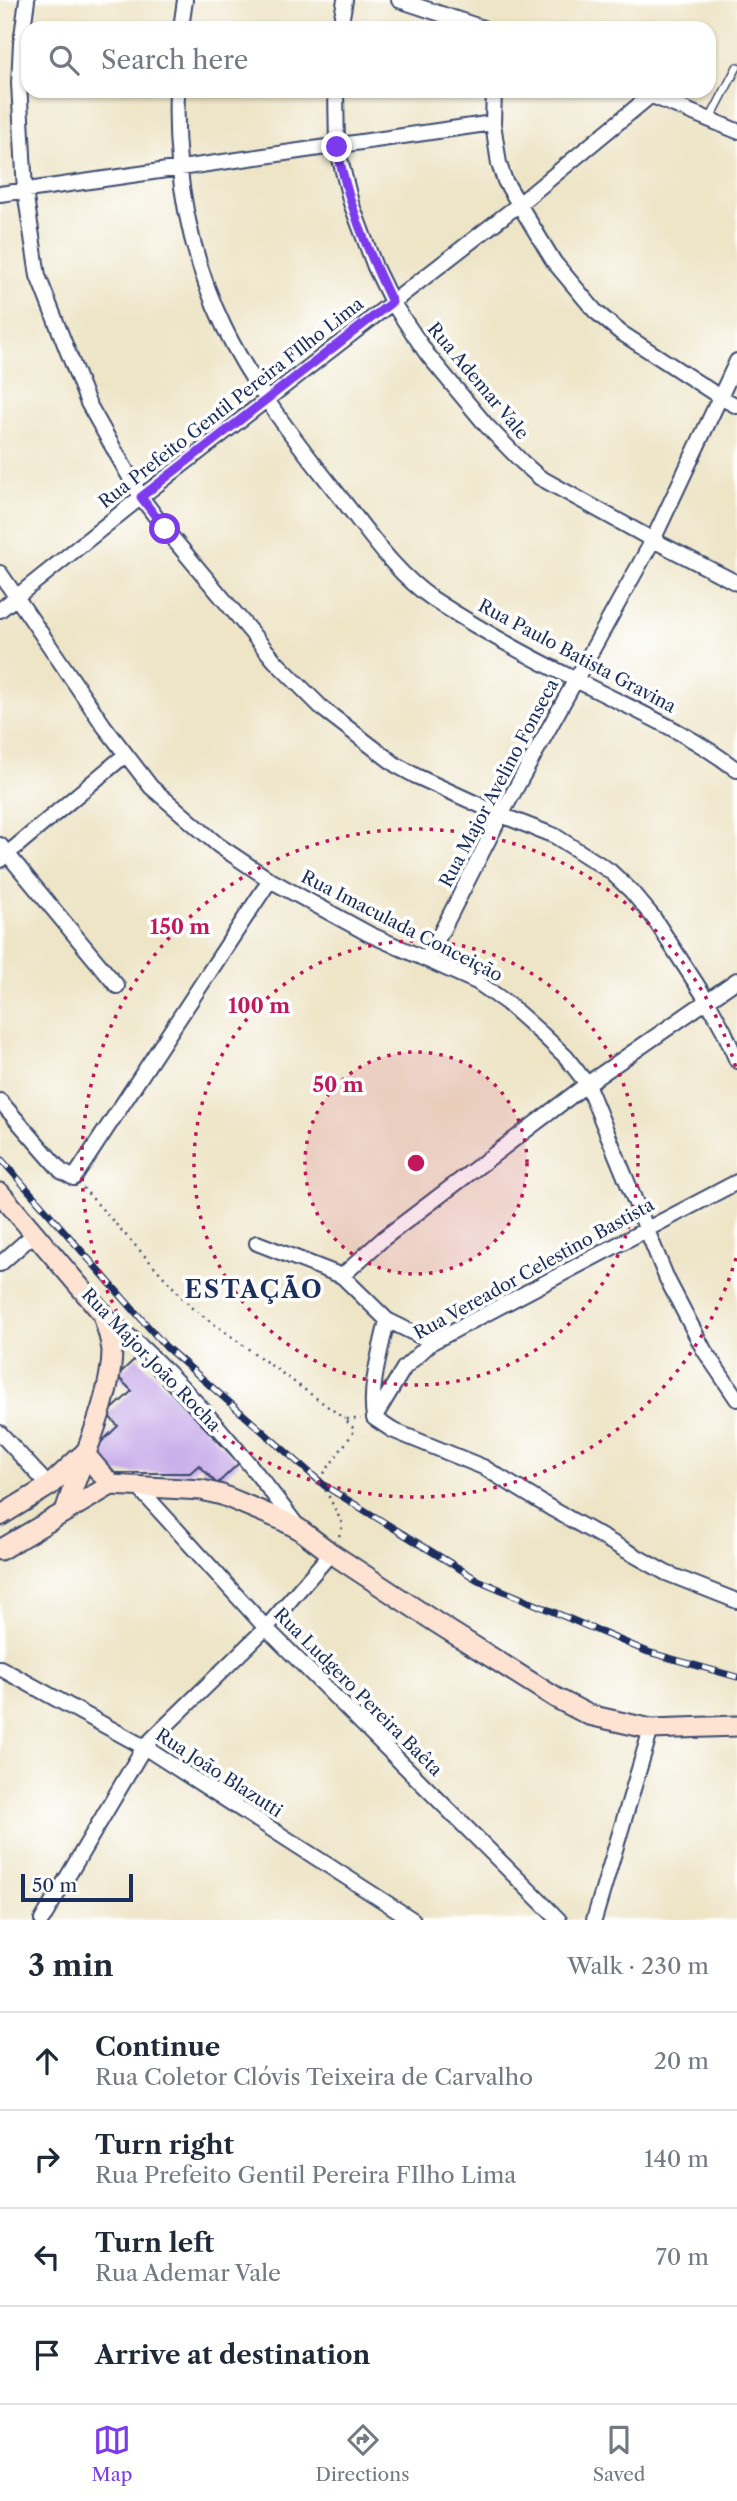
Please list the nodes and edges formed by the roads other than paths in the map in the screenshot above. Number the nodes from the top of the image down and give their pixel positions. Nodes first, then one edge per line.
1 (27, 0) edge
2 (185, 0) edge
3 (345, 0) edge
4 (399, 0) edge
5 (24, 21) edge
6 (182, 21) edge
7 (341, 21) edge
8 (462, 21) edge
9 (21, 43) edge
10 (737, 67) edge
11 (177, 98) edge
12 (336, 98) edge
13 (494, 98) edge
14 (639, 98) edge
15 (657, 98) edge
16 (710, 120) junction
17 (493, 123) junction
18 (737, 131) edge
19 (337, 147) junction
20 (179, 170) junction
21 (24, 191) junction
22 (0, 194) edge
23 (518, 205) junction
24 (392, 302) junction
25 (737, 361) edge
26 (720, 397) junction
27 (267, 401) junction
28 (737, 406) edge
29 (141, 497) junction
30 (653, 540) junction
31 (0, 573) edge
32 (737, 583) edge
33 (16, 597) junction
34 (0, 610) edge
35 (576, 681) junction
36 (125, 755) junction
37 (737, 770) edge
38 (501, 815) junction
39 (3, 853) edge
40 (270, 880) junction
41 (427, 960) junction
42 (737, 980) edge
43 (117, 986) dead end
44 (708, 1002) junction
45 (737, 1061) edge
46 (587, 1084) junction
47 (0, 1101) edge
48 (737, 1182) edge
49 (0, 1194) edge
50 (648, 1228) junction
51 (34, 1234) junction
52 (257, 1243) dead end
53 (0, 1264) edge
54 (342, 1276) junction
55 (103, 1314) junction
56 (387, 1320) junction
57 (432, 1342) junction
58 (736, 1396) edge
59 (374, 1418) junction
60 (0, 1433) edge
61 (84, 1453) junction
62 (111, 1485) junction
63 (49, 1486) junction
64 (73, 1486) junction
65 (137, 1486) junction
66 (65, 1512) junction
67 (3, 1514) edge
68 (299, 1529) junction
69 (23, 1536) junction
70 (0, 1550) edge
71 (331, 1553) junction
72 (737, 1601) edge
73 (266, 1628) junction
74 (0, 1668) edge
75 (737, 1726) edge
76 (650, 1728) junction
77 (144, 1747) junction
78 (42, 1920) edge
79 (413, 1920) edge
80 (559, 1920) edge
81 (594, 1920) edge

1 - 5 street
2 - 6 street
3 - 7 street
4 - 8 street
9 - 21 street
10 - 16 lane
11 - 20 street, Rua Paulo Batista Gravina
12 - 19 street, Rua Ademar Vale
13 - 17 street
14 - 23 street, Rua Prefeito Gentil Pereira FIlho Lima
15 - 16 street
16 - 18 street
17 - 19 street
17 - 23 street
19 - 20 street
19 - 24 street, Rua Ademar Vale
20 - 21 street
20 - 27 street, Rua Paulo Batista Gravina
21 - 22 street
21 - 29 street
23 - 24 street, Rua Prefeito Gentil Pereira FIlho Lima
23 - 26 street
24 - 27 street, Rua Prefeito Gentil Pereira FIlho Lima
24 - 30 street, Rua Ademar Vale
25 - 26 street, Rua Major Avelino Fonseca
26 - 28 street
26 - 30 street, Rua Major Avelino Fonseca
27 - 29 street, Rua Prefeito Gentil Pereira FIlho Lima
27 - 35 street, Rua Paulo Batista Gravina
29 - 33 street, Rua Prefeito Gentil Pereira FIlho Lima
29 - 38 street
30 - 32 street, Rua Ademar Vale
30 - 35 street, Rua Major Avelino Fonseca
31 - 33 street, Rua Imaculada Conceição
33 - 34 street, Rua Prefeito Gentil Pereira FIlho Lima
33 - 36 street, Rua Imaculada Conceição
35 - 37 street, Rua Paulo Batista Gravina
35 - 38 street, Rua Major Avelino Fonseca
36 - 39 street
36 - 40 street, Rua Imaculada Conceição
38 - 41 street, Rua Major Avelino Fonseca
38 - 44 street
39 - 43 street
40 - 41 street, Rua Imaculada Conceição
40 - 47 street
41 - 46 street, Rua Imaculada Conceição
42 - 44 street
44 - 45 street
44 - 46 street
46 - 50 street, Rua Imaculada Conceição
46 - 54 street
48 - 50 street, Rua Vereador Celestino Bastista
49 - 51 main road, Rua Major João Rocha
50 - 57 street, Rua Vereador Celestino Bastista
50 - 58 street, Rua Imaculada Conceição
51 - 53 street
51 - 55 main road, Rua Major João Rocha
52 - 54 street
54 - 56 street
55 - 61 main road
55 - 68 street, Rua Major João Rocha
56 - 57 street
56 - 59 street
57 - 59 street, Rua Vereador Celestino Bastista
59 - 72 street
60 - 63 street
61 - 62 main road
61 - 63 main road
61 - 64 main road
62 - 64 main road, Rua Major João Rocha
62 - 65 main road, Rua Major João Rocha
62 - 66 main road
63 - 64 main road, Rua Major João Rocha
63 - 67 main road
64 - 66 main road
65 - 68 main road, Rua Major João Rocha
65 - 73 street, Rua Ludgero Pereira Baêta
66 - 69 main road
67 - 69 main road
68 - 71 main road, Rua Major João Rocha
69 - 70 main road
71 - 73 street
71 - 76 main road, Rua Major João Rocha
73 - 77 street
73 - 80 street, Rua Ludgero Pereira Baêta
74 - 77 street, Rua João Blazutti
75 - 76 main road, Rua Major João Rocha
76 - 81 street
77 - 78 street
77 - 79 street, Rua João Blazutti

